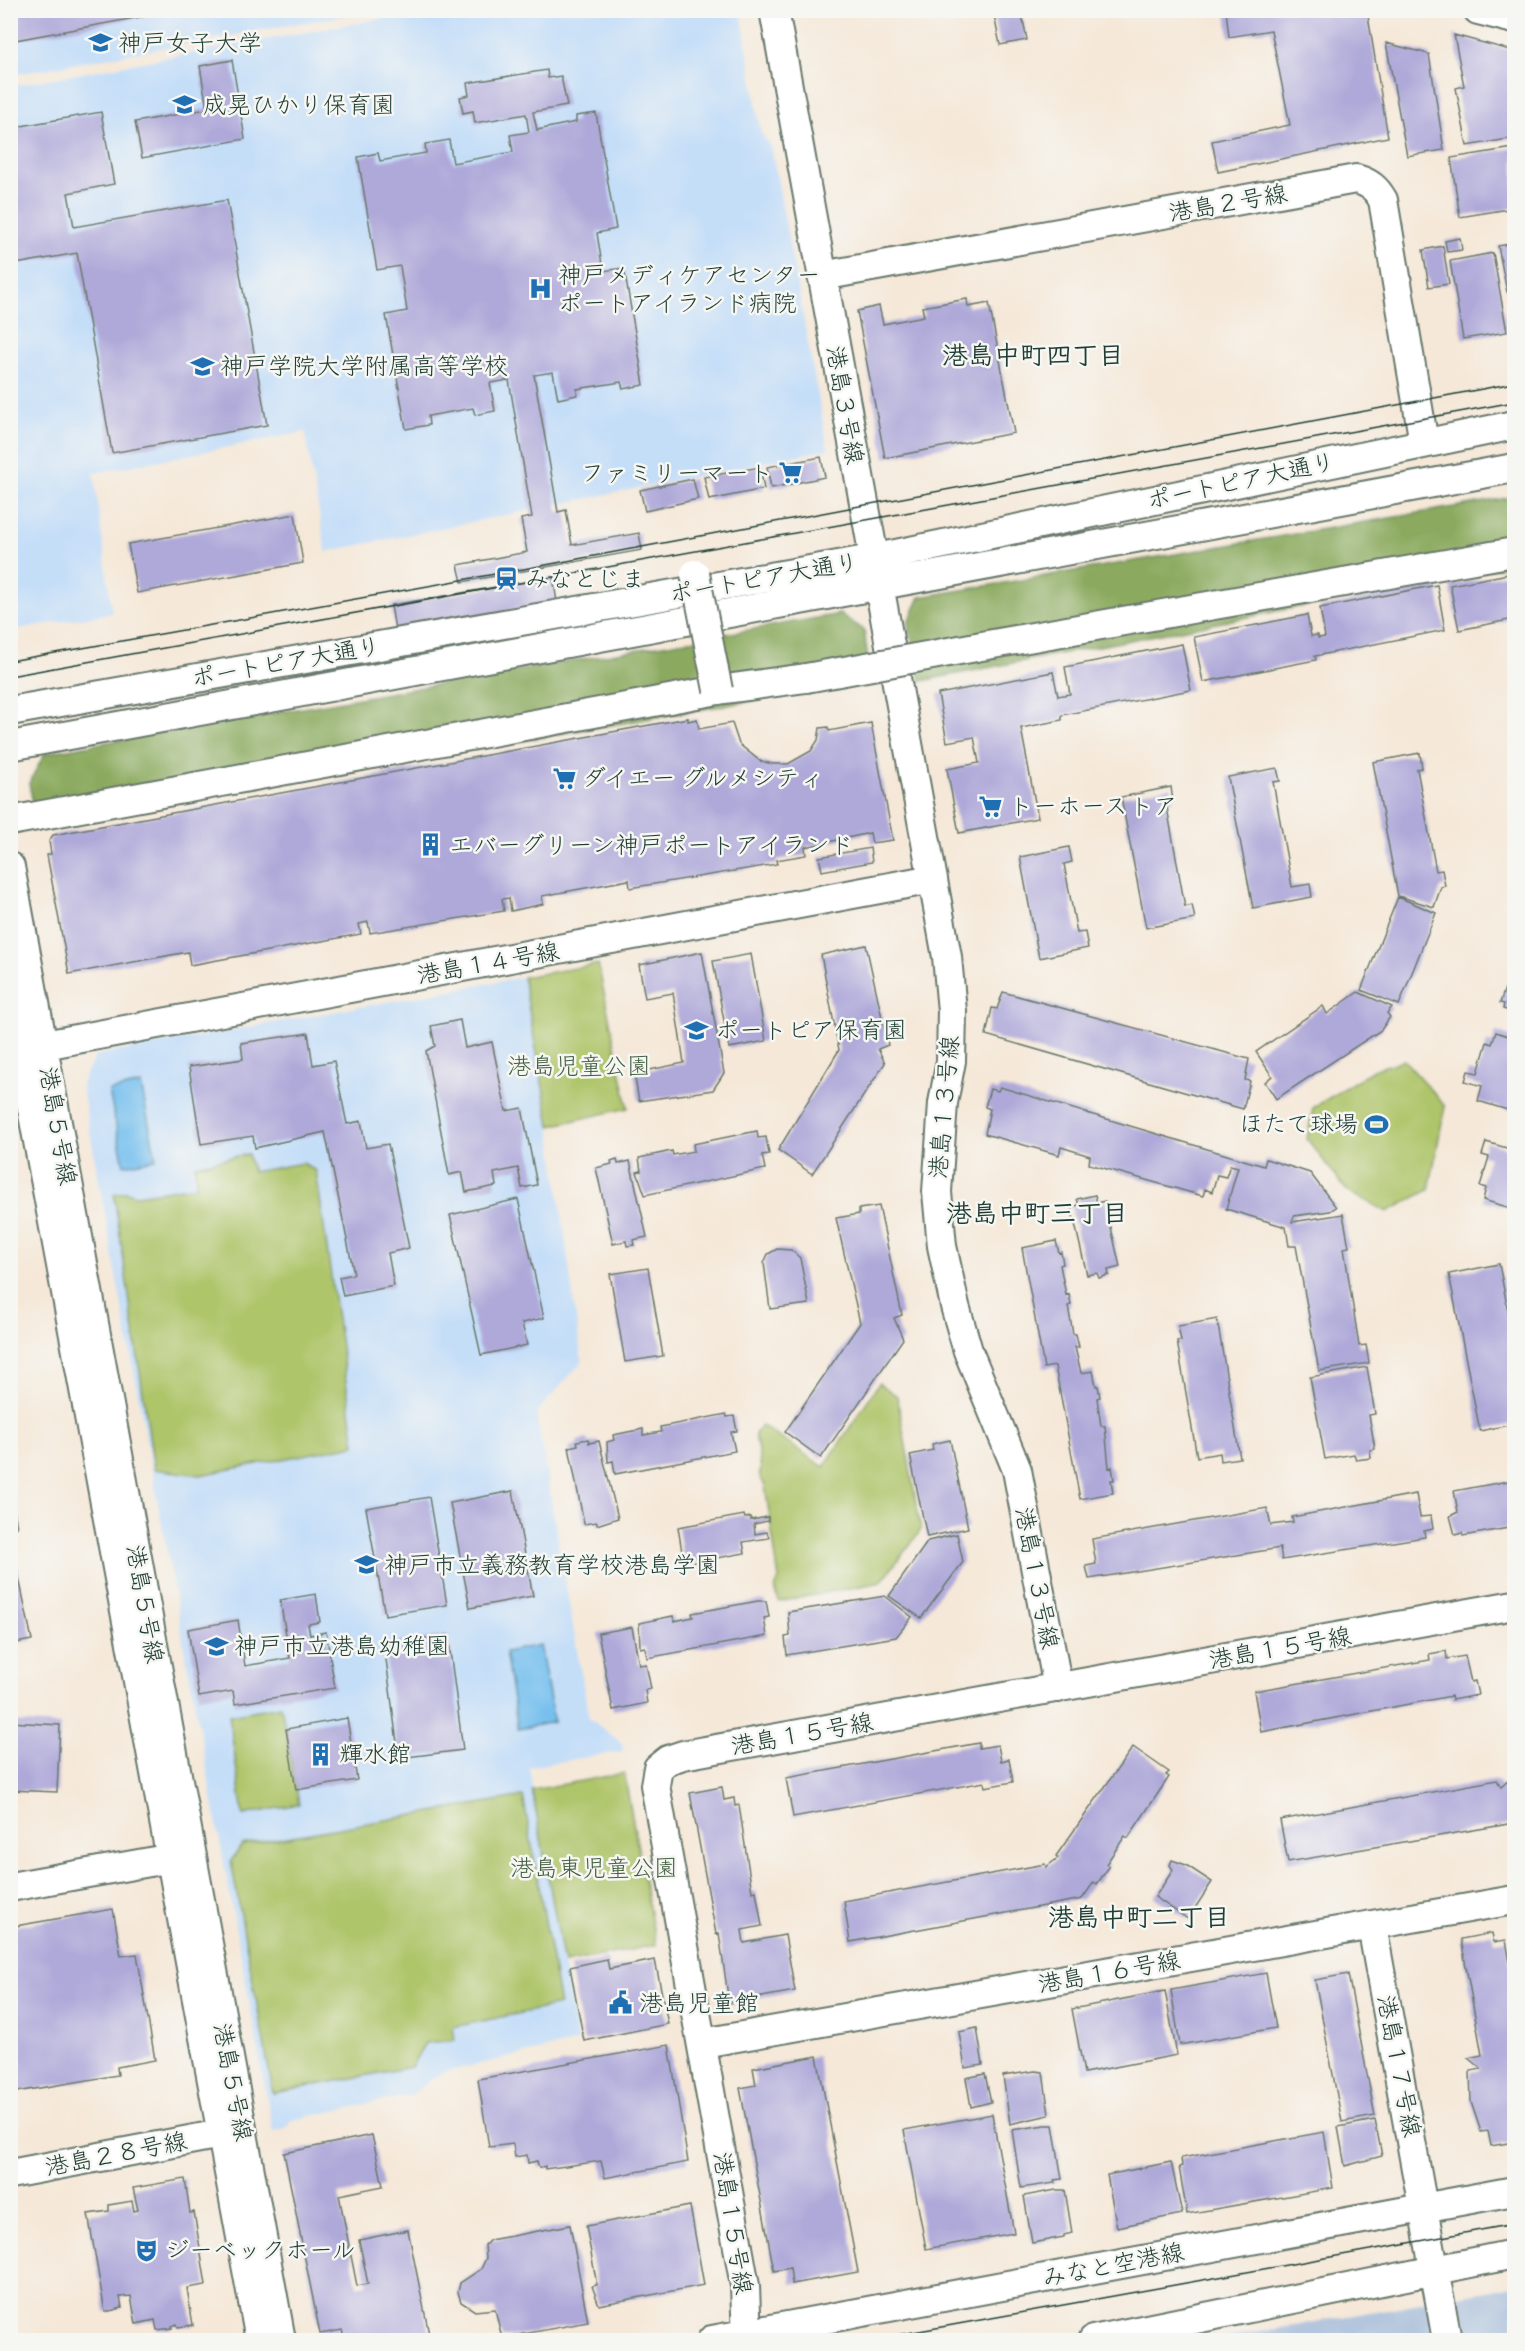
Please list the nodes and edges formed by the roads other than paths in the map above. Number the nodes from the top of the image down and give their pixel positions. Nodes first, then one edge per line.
1 (774, 10) edge
2 (1478, 10) edge
3 (1515, 19) edge
4 (822, 276) junction
5 (1515, 425) edge
6 (1424, 443) junction
7 (1505, 470) edge
8 (1380, 493) junction
9 (1515, 552) edge
10 (872, 559) junction
11 (695, 573) dead end
12 (878, 588) junction
13 (718, 690) junction
14 (10, 711) edge
15 (10, 746) edge
16 (10, 821) edge
17 (10, 867) edge
18 (933, 879) junction
19 (10, 990) edge
20 (25, 1049) edge
21 (1515, 1605) edge
22 (1058, 1688) junction
23 (181, 1857) junction
24 (10, 1887) edge
25 (1515, 1900) edge
26 (1372, 1926) junction
27 (703, 2043) junction
28 (221, 2134) junction
29 (10, 2174) edge
30 (1515, 2191) edge
31 (1425, 2207) junction
32 (1515, 2254) edge
33 (1434, 2269) junction
34 (747, 2337) edge
35 (260, 2340) edge
36 (281, 2340) edge
37 (712, 2340) edge
38 (1093, 2340) edge
39 (1447, 2340) edge

1 - 4 street, 港島３号線
2 - 3 street
4 - 6 street, 港島２号線
4 - 10 street, 港島３号線
5 - 6 street, ポートピア大通り
6 - 7 street
6 - 8 street
6 - 10 street, ポートピア大通り
7 - 8 street, ポートピア大通り
8 - 12 street, ポートピア大通り
9 - 13 street, bridge
10 - 12 street, 港島３号線
10 - 14 street, ポートピア大通り
11 - 13 street, bridge
12 - 15 street, ポートピア大通り
12 - 18 street, 港島１３号線
13 - 16 street
17 - 20 street, 港島５号線
18 - 20 street, 港島１４号線
18 - 22 street, 港島１３号線
19 - 20 street, 港島５号線
20 - 23 street, 港島５号線
21 - 22 street, 港島１５号線
22 - 27 street, 港島１５号線
23 - 24 street
23 - 28 street, 港島５号線
23 - 36 street, 港島５号線
25 - 26 street, 港島１６号線
26 - 27 street, 港島１６号線
26 - 31 street, 港島１７号線
27 - 34 street, 港島１５号線
28 - 29 street, 港島２８号線
28 - 35 street, 港島５号線
30 - 31 street, みなと空港線
31 - 33 street, 港島１７号線
31 - 34 street, みなと空港線
32 - 33 street
33 - 38 street
33 - 39 street, 港島１７号線
34 - 37 street, みなと空港線

